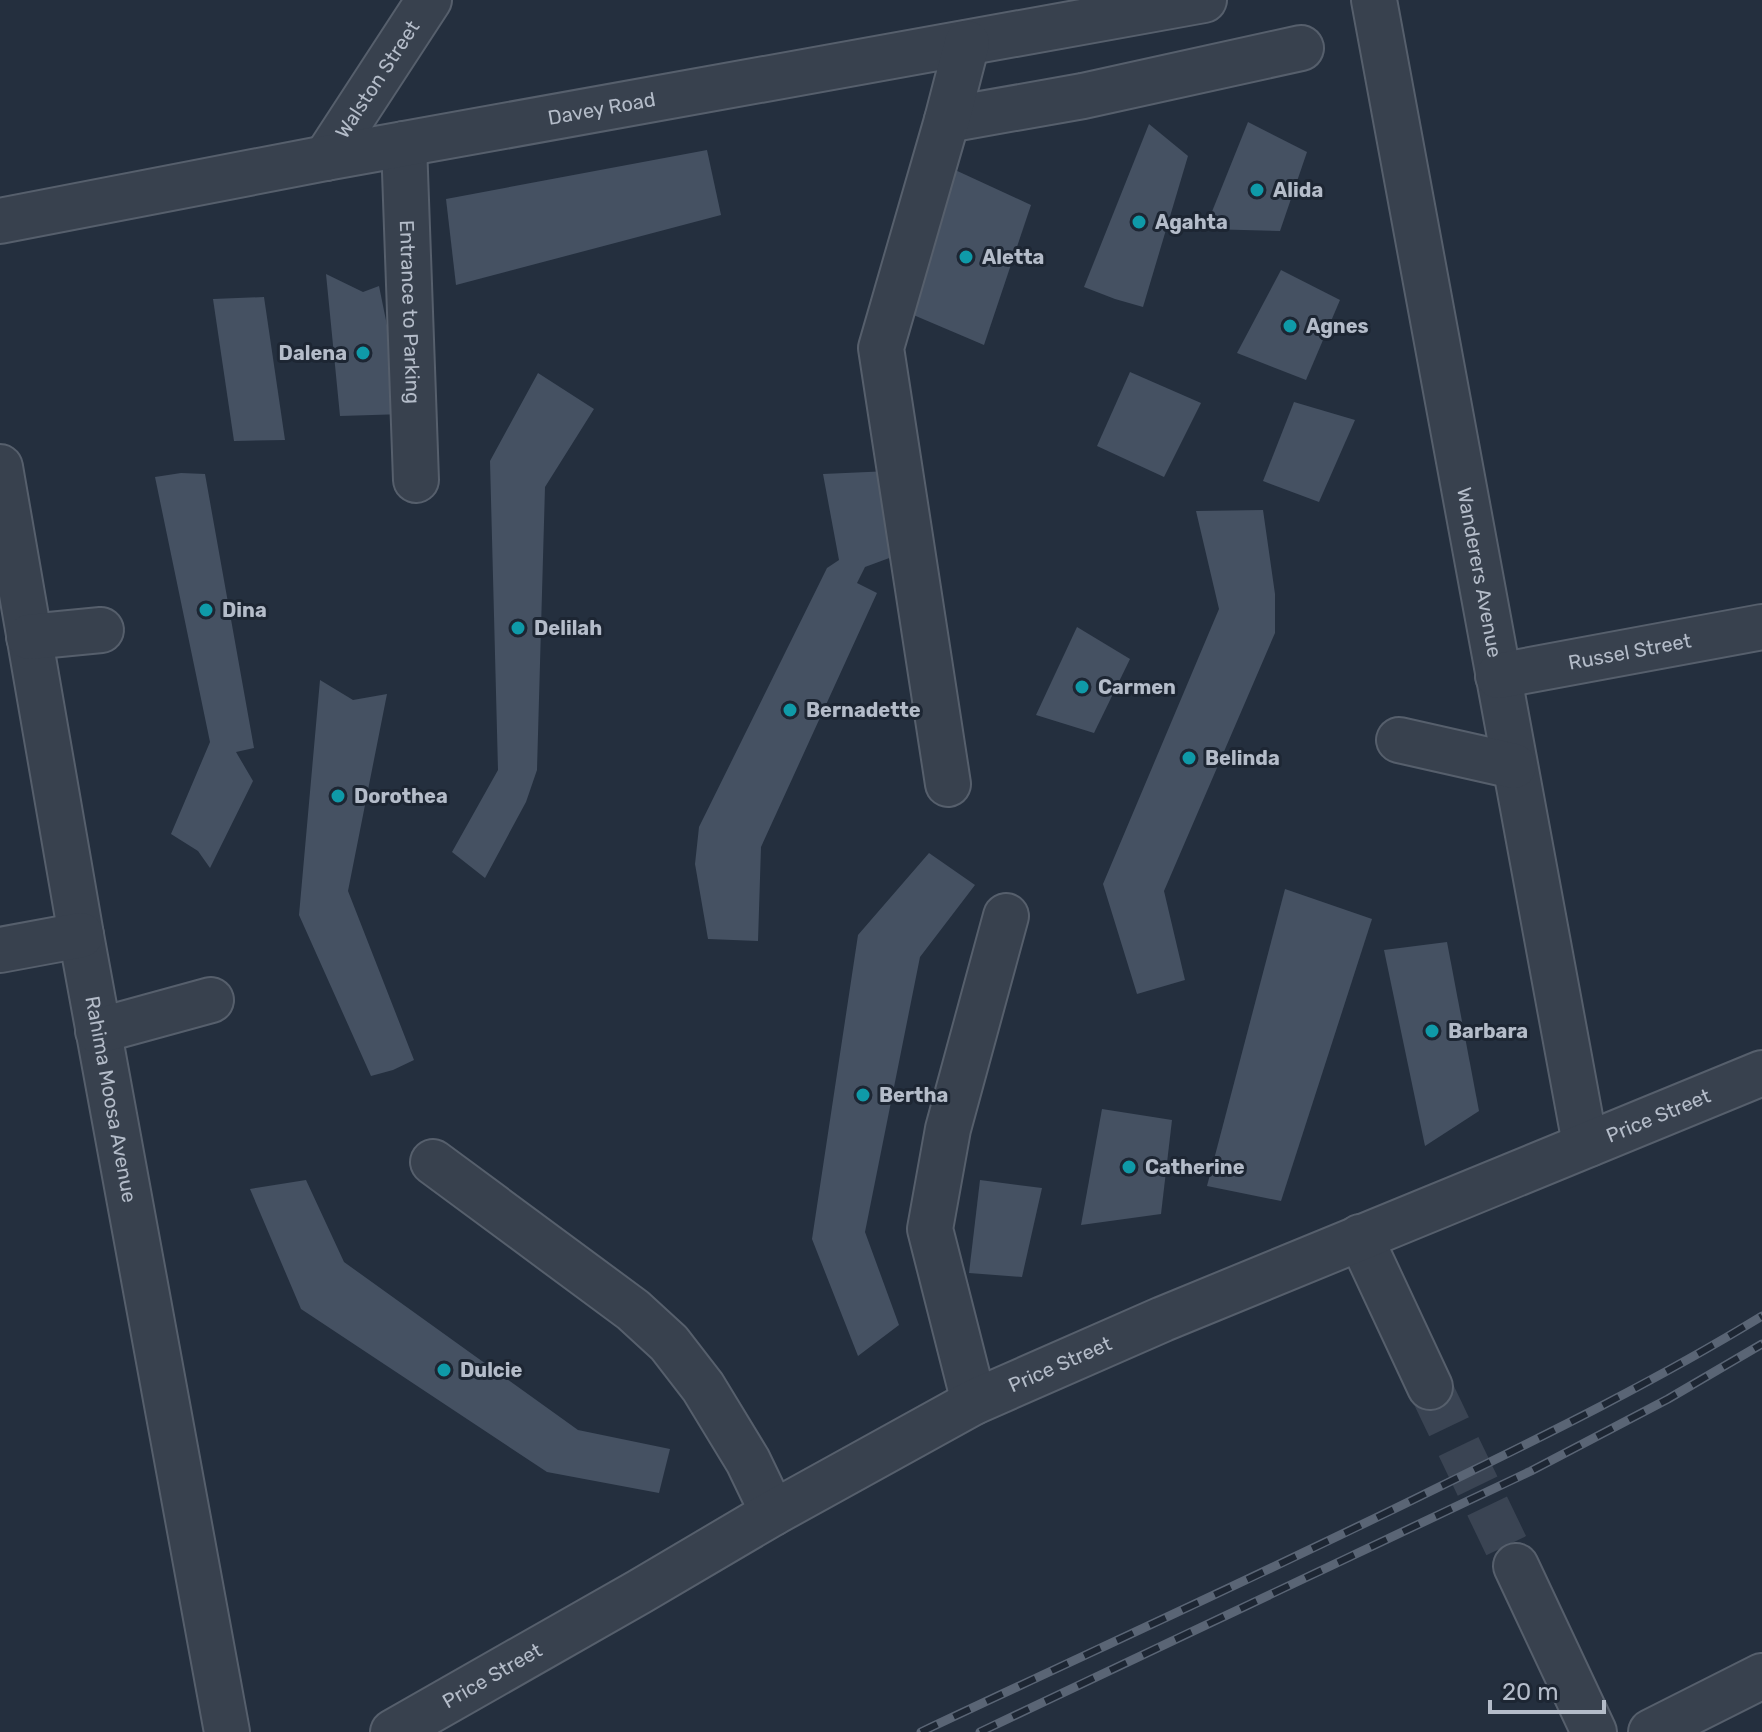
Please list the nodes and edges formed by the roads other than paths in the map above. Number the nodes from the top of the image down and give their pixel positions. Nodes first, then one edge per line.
1 (429, 0) edge
2 (1204, 0) edge
3 (1374, 0) edge
4 (967, 43) junction
5 (1301, 48) dead end
6 (947, 120) junction
7 (404, 144) junction
8 (326, 158) junction
9 (0, 221) edge
10 (0, 467) edge
11 (416, 480) dead end
12 (1762, 627) edge
13 (101, 630) dead end
14 (29, 637) junction
15 (1498, 676) junction
16 (1399, 740) dead end
17 (1514, 766) junction
18 (948, 784) dead end
19 (1006, 916) dead end
20 (81, 935) junction
21 (0, 950) edge
22 (211, 1000) dead end
23 (98, 1031) junction
24 (1762, 1073) edge
25 (1589, 1144) junction
26 (433, 1162) dead end
27 (1360, 1237) junction
28 (1430, 1387) tunnel mouth
29 (974, 1402) junction
30 (773, 1513) junction
31 (1516, 1566) tunnel mouth
32 (1762, 1676) edge
33 (227, 1732) edge
34 (393, 1732) edge
35 (1594, 1732) edge
36 (1651, 1732) edge

1 - 8 street, Walston Street
2 - 4 street, Davey Road
3 - 15 street, Wanderers Avenue
4 - 6 street
4 - 7 street, Davey Road
5 - 6 street
6 - 18 street
7 - 8 street, Davey Road
7 - 11 street, Entrance to Parking
8 - 9 street, Davey Road
10 - 14 street, Rahima Moosa Avenue
12 - 15 street, Russel Street
13 - 14 street
14 - 20 street, Rahima Moosa Avenue
15 - 17 street, Wanderers Avenue
16 - 17 street
17 - 25 street, Wanderers Avenue
19 - 29 street
20 - 21 street
20 - 23 street, Rahima Moosa Avenue
22 - 23 street
23 - 33 street, Rahima Moosa Avenue
24 - 25 street, Price Street
25 - 27 street, Price Street
26 - 30 street
27 - 28 street
27 - 29 street, Price Street
29 - 30 street, Price Street
30 - 34 street, Price Street
31 - 35 street
32 - 36 street

